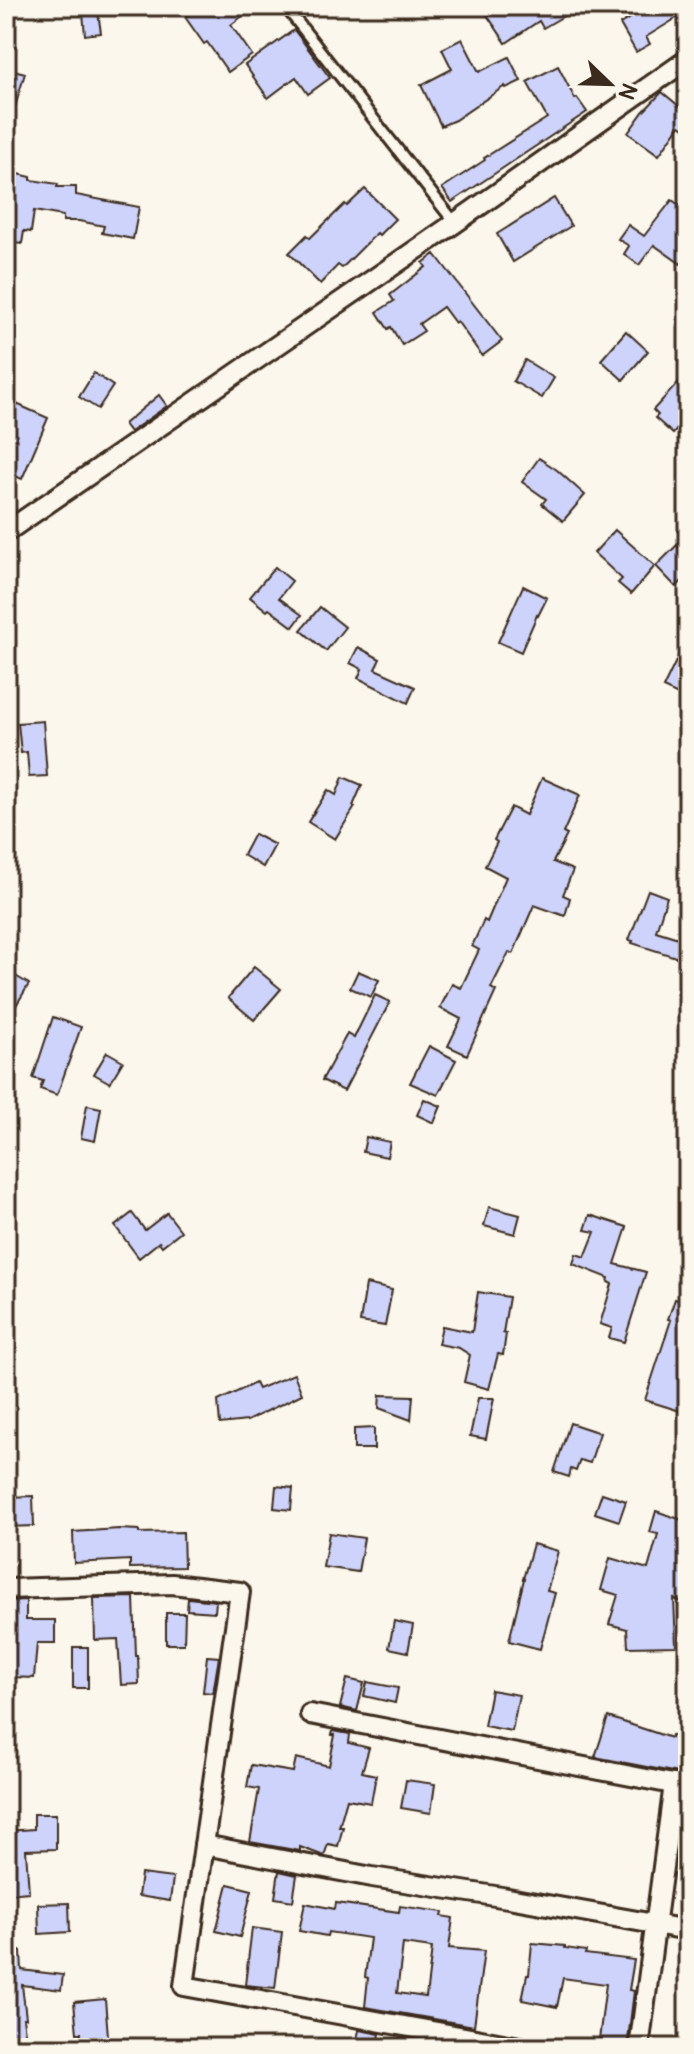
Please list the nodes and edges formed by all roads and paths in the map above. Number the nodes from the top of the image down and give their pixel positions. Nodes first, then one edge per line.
1 (285, 6) edge
2 (688, 59) edge
3 (455, 223) junction
4 (6, 532) edge
5 (6, 1589) edge
6 (310, 1714) dead end
7 (681, 1785) edge
8 (204, 1845) junction
9 (656, 1924) junction
10 (688, 1930) edge
11 (525, 2048) edge
12 (639, 2048) edge

1 - 3 lane
2 - 3 street
3 - 4 street
5 - 8 street
6 - 7 street
7 - 9 street
8 - 9 street
8 - 11 street
9 - 10 street
9 - 12 street

